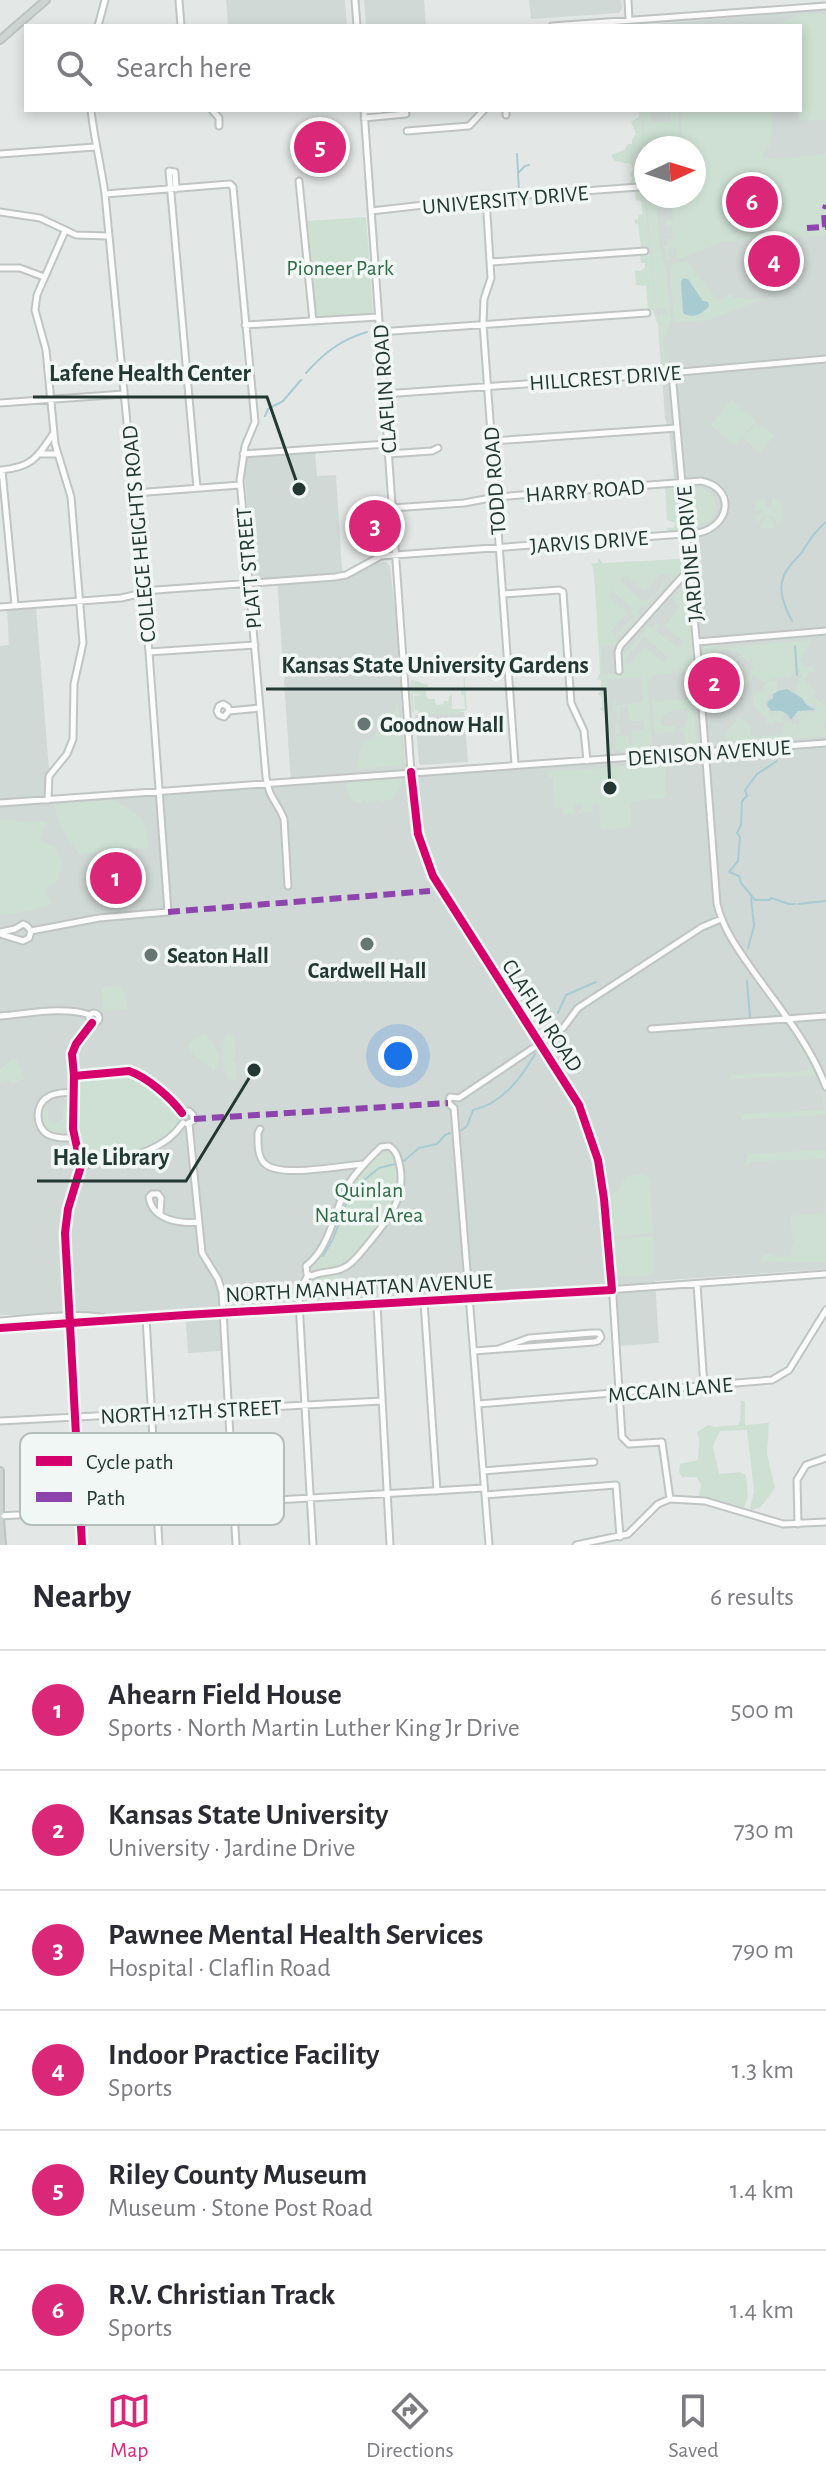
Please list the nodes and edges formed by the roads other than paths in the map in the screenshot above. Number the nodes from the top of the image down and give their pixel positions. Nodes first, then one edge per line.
1 (46, 0) edge
2 (105, 0) edge
3 (179, 0) edge
4 (355, 0) edge
5 (628, 0) edge
6 (826, 6) edge
7 (629, 20) junction
8 (99, 24) edge
9 (181, 24) edge
10 (357, 24) edge
11 (578, 24) edge
12 (0, 40) edge
13 (91, 112) edge
14 (214, 112) edge
15 (482, 112) edge
16 (364, 113) edge
17 (406, 114) dead end
18 (219, 126) dead end
19 (407, 131) dead end
20 (95, 147) junction
21 (0, 154) edge
22 (299, 181) dead end
23 (634, 187) edge
24 (172, 189) junction
25 (105, 194) junction
26 (486, 198) junction
27 (371, 211) junction
28 (0, 212) edge
29 (65, 231) junction
30 (108, 236) junction
31 (645, 251) dead end
32 (491, 262) junction
33 (0, 268) edge
34 (44, 277) junction
35 (647, 313) dead end
36 (378, 317) junction
37 (313, 321) junction
38 (483, 324) junction
39 (245, 325) junction
40 (379, 332) junction
41 (826, 359) edge
42 (672, 373) junction
43 (487, 386) junction
44 (124, 394) junction
45 (384, 394) junction
46 (50, 400) junction
47 (0, 403) edge
48 (677, 428) junction
49 (53, 434) junction
50 (492, 441) junction
51 (387, 444) junction
52 (438, 448) dead end
53 (41, 454) junction
54 (57, 454) junction
55 (243, 454) junction
56 (388, 454) junction
57 (1, 470) edge
58 (682, 483) junction
59 (240, 485) junction
60 (197, 488) junction
61 (134, 493) junction
62 (496, 497) junction
63 (392, 508) junction
64 (687, 534) junction
65 (499, 547) junction
66 (395, 555) junction
67 (691, 574) junction
68 (250, 584) junction
69 (143, 593) junction
70 (504, 594) junction
71 (81, 601) junction
72 (15, 605) junction
73 (0, 607) edge
74 (826, 631) edge
75 (697, 642) junction
76 (255, 645) junction
77 (149, 652) junction
78 (619, 671) dead end
79 (260, 708) junction
80 (229, 711) dead end
81 (826, 743) edge
82 (706, 752) junction
83 (587, 761) junction
84 (515, 764) junction
85 (411, 772) junction
86 (267, 782) junction
87 (159, 790) junction
88 (48, 800) junction
89 (0, 803) edge
90 (288, 886) dead end
91 (721, 919) junction
92 (31, 931) junction
93 (0, 933) edge
94 (15, 933) junction
95 (0, 1016) edge
96 (826, 1016) edge
97 (788, 1018) junction
98 (651, 1029) dead end
99 (541, 1044) junction
100 (74, 1076) junction
101 (826, 1087) edge
102 (73, 1092) junction
103 (459, 1098) junction
104 (454, 1108) junction
105 (182, 1113) junction
106 (186, 1123) junction
107 (260, 1129) dead end
108 (75, 1138) junction
109 (365, 1164) junction
110 (81, 1166) junction
111 (160, 1213) dead end
112 (199, 1222) junction
113 (313, 1263) junction
114 (317, 1273) junction
115 (826, 1274) edge
116 (308, 1275) junction
117 (697, 1284) junction
118 (612, 1290) junction
119 (470, 1300) junction
120 (424, 1302) junction
121 (377, 1305) junction
122 (300, 1308) junction
123 (826, 1310) edge
124 (223, 1312) junction
125 (146, 1317) junction
126 (0, 1321) edge
127 (69, 1321) junction
128 (0, 1328) edge
129 (498, 1349) junction
130 (474, 1351) junction
131 (704, 1386) junction
132 (619, 1394) junction
133 (382, 1401) junction
134 (478, 1404) junction
135 (305, 1405) junction
136 (228, 1409) junction
137 (151, 1413) junction
138 (75, 1417) junction
139 (0, 1421) edge
140 (76, 1433) edge
141 (152, 1433) edge
142 (230, 1433) edge
143 (826, 1458) edge
144 (594, 1462) dead end
145 (0, 1471) edge
146 (483, 1471) junction
147 (437, 1491) junction
148 (484, 1492) junction
149 (387, 1494) junction
150 (311, 1498) junction
151 (284, 1499) edge
152 (670, 1499) junction
153 (20, 1515) edge
154 (0, 1516) edge
155 (826, 1522) edge
156 (798, 1524) junction
157 (81, 1525) edge
158 (158, 1525) edge
159 (235, 1525) edge
160 (620, 1537) junction
161 (2, 1545) edge
162 (82, 1545) edge
163 (159, 1545) edge
164 (236, 1545) edge
165 (313, 1545) edge
166 (390, 1545) edge
167 (489, 1545) edge
168 (576, 1545) edge

1 - 12 main road
2 - 8 street
3 - 9 street
4 - 10 street
5 - 7 street
6 - 7 street
7 - 11 street
13 - 20 street, COLLEGE HEIGHTS ROAD
14 - 18 street
15 - 19 street
16 - 17 street
16 - 27 street, CLAFLIN ROAD
20 - 21 street
20 - 25 street, COLLEGE HEIGHTS ROAD
22 - 37 street
23 - 26 street, UNIVERSITY DRIVE
24 - 25 street
24 - 39 street, PLATT STREET
24 - 60 street
25 - 30 street, COLLEGE HEIGHTS ROAD
26 - 27 street, UNIVERSITY DRIVE
26 - 32 street, TODD ROAD
27 - 36 street, CLAFLIN ROAD
28 - 29 street
29 - 30 street
29 - 34 street
30 - 44 street, COLLEGE HEIGHTS ROAD
31 - 32 street
32 - 38 street, TODD ROAD
33 - 34 street
34 - 46 street
35 - 38 street
36 - 37 street
36 - 40 street, CLAFLIN ROAD
37 - 39 street
38 - 40 street
38 - 43 street, TODD ROAD
39 - 55 street, PLATT STREET
40 - 45 street, CLAFLIN ROAD
41 - 42 street, HILLCREST DRIVE
42 - 43 street, HILLCREST DRIVE
42 - 48 street, JARDINE DRIVE
43 - 45 street, HILLCREST DRIVE
43 - 50 street, TODD ROAD
44 - 46 street
44 - 61 street, COLLEGE HEIGHTS ROAD
45 - 51 street, CLAFLIN ROAD
46 - 47 street
46 - 49 street
48 - 50 street
48 - 58 street, JARDINE DRIVE
49 - 53 street
49 - 54 street
50 - 62 street, TODD ROAD
51 - 55 street
51 - 56 street, CLAFLIN ROAD
52 - 56 street
53 - 54 street
53 - 57 street
54 - 71 street
55 - 59 street, PLATT STREET
56 - 63 street, CLAFLIN ROAD
57 - 72 street
58 - 62 street, HARRY ROAD
58 - 64 street, JARDINE DRIVE
58 - 64 street, HARRY ROAD
59 - 60 street
59 - 68 street, PLATT STREET
60 - 61 street
61 - 69 street, COLLEGE HEIGHTS ROAD
62 - 63 street, HARRY ROAD
62 - 65 street, TODD ROAD
63 - 66 street, CLAFLIN ROAD
64 - 65 street, JARVIS DRIVE
64 - 67 street, JARDINE DRIVE
65 - 66 street, JARVIS DRIVE
65 - 70 street, TODD ROAD
66 - 68 street, JARVIS DRIVE
66 - 85 street, CLAFLIN ROAD
67 - 75 street, JARDINE DRIVE
67 - 78 street
68 - 69 street, JARVIS DRIVE
68 - 76 street, PLATT STREET
69 - 71 street, JARVIS DRIVE
69 - 77 street, COLLEGE HEIGHTS ROAD
70 - 83 street
70 - 84 street, TODD ROAD
71 - 72 street, JARVIS DRIVE
71 - 88 street
72 - 73 street, JARVIS DRIVE
74 - 75 street
75 - 82 street, JARDINE DRIVE
76 - 77 street
76 - 79 street, PLATT STREET
77 - 87 street, COLLEGE HEIGHTS ROAD
79 - 80 street
79 - 86 street, PLATT STREET
81 - 82 street, DENISON AVENUE
82 - 83 street, DENISON AVENUE
82 - 91 street, JARDINE DRIVE
83 - 84 street, DENISON AVENUE
84 - 85 street, DENISON AVENUE
85 - 86 street, DENISON AVENUE
85 - 99 street, CLAFLIN ROAD
86 - 87 street, DENISON AVENUE
86 - 90 street, PLATT STREET
87 - 88 street, DENISON AVENUE
87 - 92 street, COLLEGE HEIGHTS ROAD
88 - 89 street, DENISON AVENUE
91 - 97 street, JARDINE DRIVE
91 - 99 street
92 - 94 street
92 - 94 street
93 - 94 street
95 - 100 street
96 - 97 street
97 - 98 street
97 - 101 street, JARDINE DRIVE
99 - 103 street
99 - 118 street, CLAFLIN ROAD
100 - 102 street
100 - 105 street
102 - 108 street
102 - 108 street
103 - 104 street
103 - 104 street
104 - 119 street
105 - 106 street
105 - 106 street
106 - 110 street
106 - 112 street
107 - 109 street
108 - 110 street
109 - 113 street
109 - 114 street
110 - 127 street
111 - 112 street
112 - 124 street
113 - 114 street
113 - 116 street
114 - 116 street
115 - 117 street, NORTH MANHATTAN AVENUE
116 - 122 street
117 - 118 street, NORTH MANHATTAN AVENUE
117 - 131 street
118 - 119 street, NORTH MANHATTAN AVENUE
118 - 132 street, CLAFLIN ROAD
119 - 120 street, NORTH MANHATTAN AVENUE
119 - 130 street
120 - 121 street, NORTH MANHATTAN AVENUE
120 - 147 street
121 - 122 street, NORTH MANHATTAN AVENUE
121 - 133 street
122 - 124 street, NORTH MANHATTAN AVENUE
122 - 135 street
123 - 131 street, MCCAIN LANE
124 - 125 street, NORTH MANHATTAN AVENUE
124 - 136 street
125 - 127 street, NORTH MANHATTAN AVENUE
125 - 137 street
126 - 127 street, NORTH MANHATTAN AVENUE
127 - 128 street, NORTH MANHATTAN AVENUE
127 - 138 street
129 - 129 street
129 - 130 street
130 - 134 street
131 - 132 street, MCCAIN LANE
132 - 134 street, MCCAIN LANE
132 - 152 street, CLAFLIN ROAD
133 - 135 street, NORTH 12TH STREET
133 - 149 street
134 - 146 street
135 - 136 street, NORTH 12TH STREET
135 - 150 street
136 - 137 street, NORTH 12TH STREET
136 - 142 street
137 - 138 street, NORTH 12TH STREET
137 - 141 street
138 - 139 street, NORTH 12TH STREET
138 - 140 street
143 - 156 street
144 - 146 street
145 - 154 main road
146 - 148 street
147 - 148 street
147 - 149 street
148 - 160 street
148 - 167 street
149 - 150 street
149 - 166 street
150 - 151 street
150 - 165 street
152 - 156 street
152 - 160 street
153 - 154 street
154 - 161 main road
155 - 156 street
157 - 162 street
158 - 163 street
159 - 164 street
160 - 168 street

